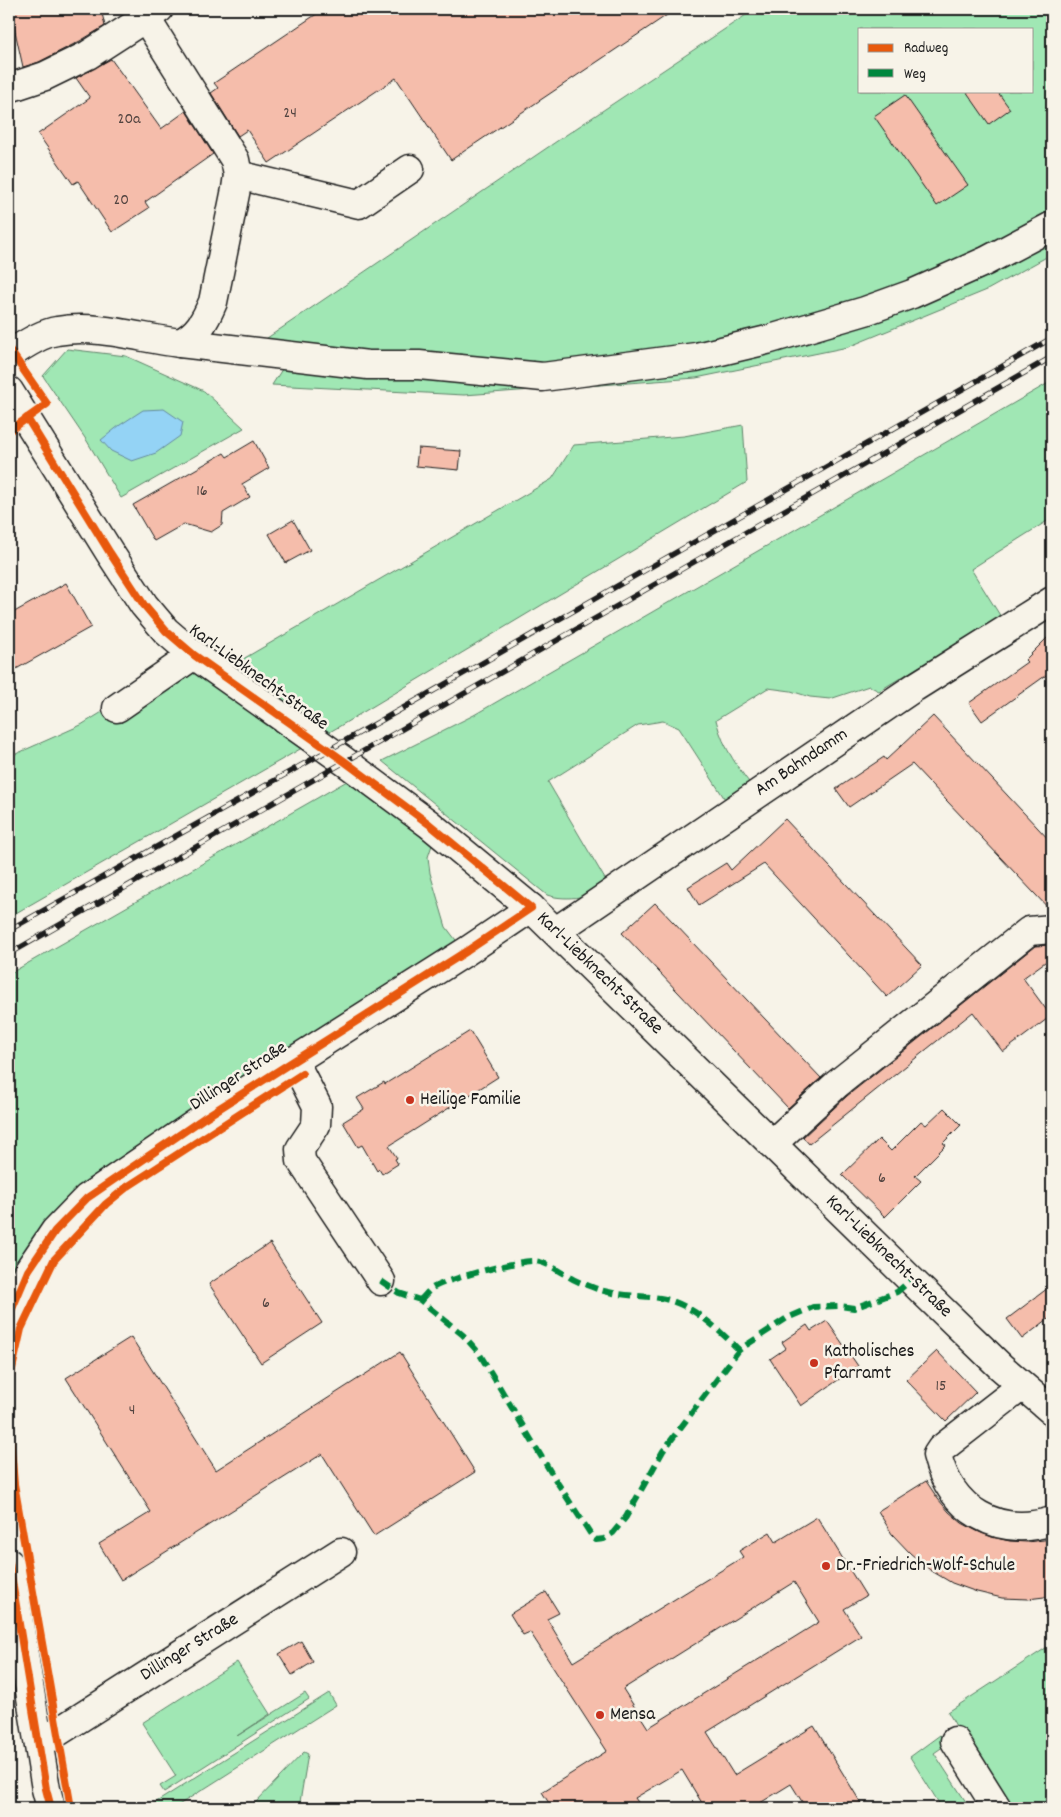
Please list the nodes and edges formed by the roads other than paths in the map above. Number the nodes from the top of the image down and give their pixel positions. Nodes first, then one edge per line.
1 (152, 13) edge
2 (9, 88) edge
3 (410, 169) dead end
4 (238, 175) junction
5 (1052, 226) edge
6 (180, 343) junction
7 (9, 355) edge
8 (9, 392) edge
9 (1052, 601) edge
10 (194, 655) junction
11 (116, 708) dead end
12 (531, 908) junction
13 (1052, 929) edge
14 (556, 931) junction
15 (294, 1061) junction
16 (772, 1144) junction
17 (381, 1281) dead end
18 (9, 1316) edge
19 (1022, 1386) junction
20 (1052, 1411) edge
21 (1052, 1522) edge
22 (341, 1552) dead end
23 (9, 1563) edge
24 (955, 1741) dead end
25 (38, 1744) junction
26 (51, 1808) edge
27 (997, 1808) edge

1 - 2 street
1 - 4 street
3 - 4 street
4 - 6 street
5 - 6 street
6 - 7 street
8 - 10 street, Karl-Liebknecht-Straße
9 - 14 street, Am Bahndamm
10 - 11 street
10 - 12 street, Karl-Liebknecht-Straße
12 - 14 street, Karl-Liebknecht-Straße
12 - 15 street, Dillinger Straße
13 - 16 street
14 - 16 street, Karl-Liebknecht-Straße
15 - 17 street
15 - 18 street, Dillinger Straße
16 - 19 street, Karl-Liebknecht-Straße
19 - 20 street, Karl-Liebknecht-Straße
19 - 21 street
22 - 25 street, Dillinger Straße
23 - 25 street
24 - 27 street
25 - 26 street

